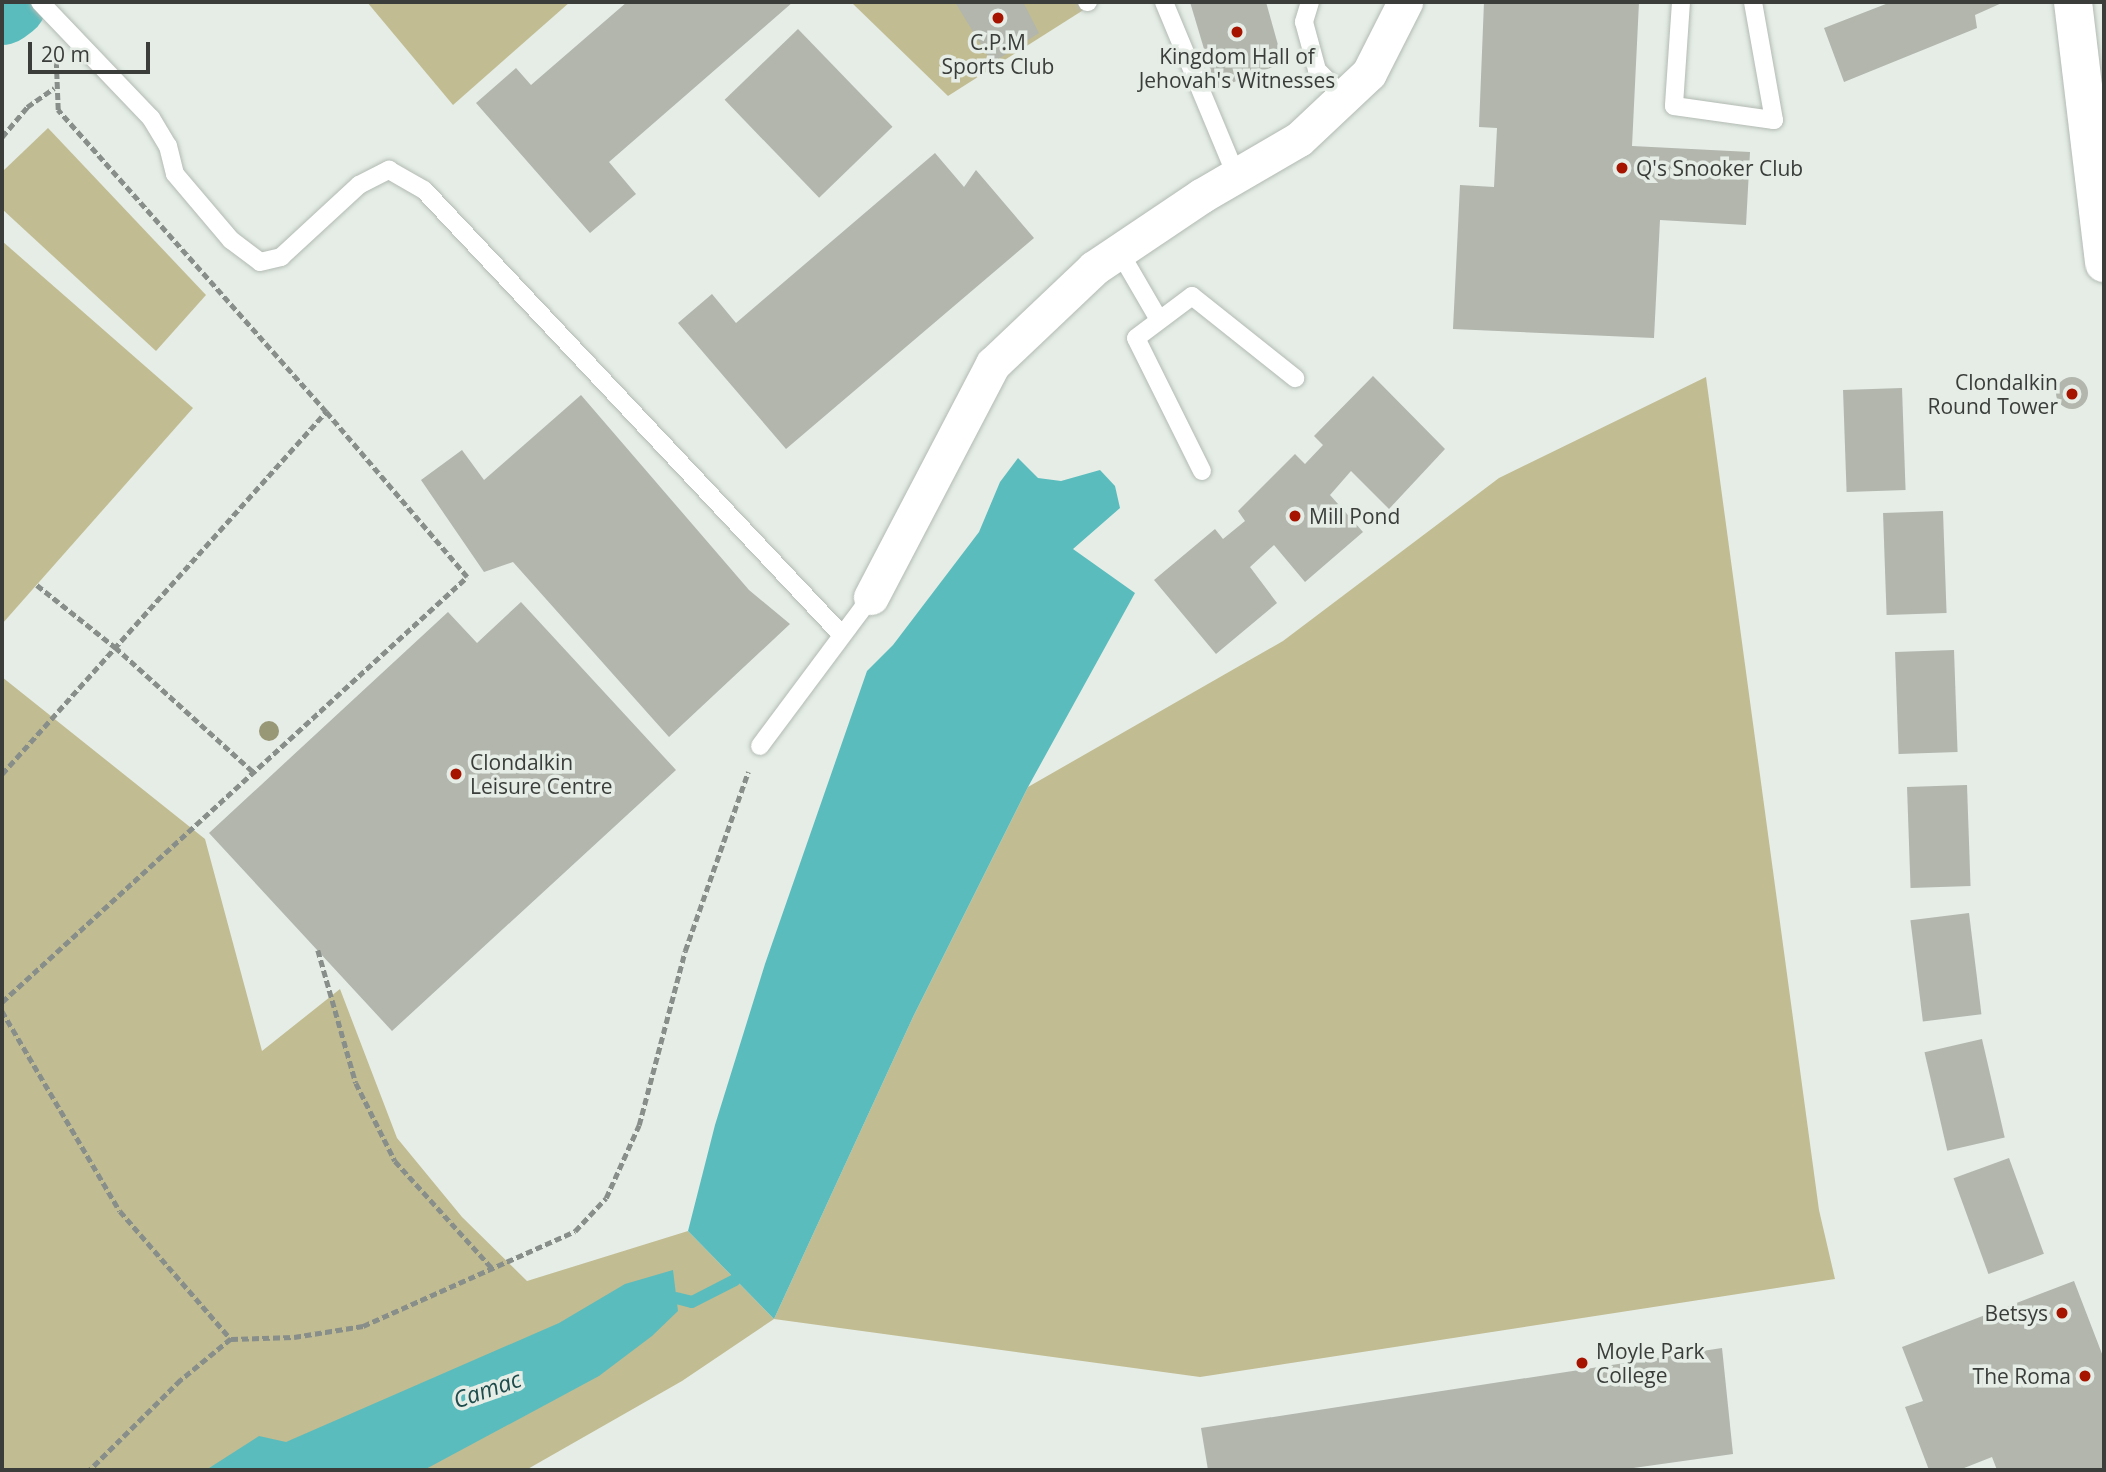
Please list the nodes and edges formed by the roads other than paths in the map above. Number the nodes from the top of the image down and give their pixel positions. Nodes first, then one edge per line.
1 (1164, 2) edge
2 (1310, 2) edge
3 (1405, 2) edge
4 (1681, 2) edge
5 (1754, 2) edge
6 (2073, 2) edge
7 (43, 4) edge
8 (1343, 97) junction
9 (1236, 175) junction
10 (1119, 251) junction
11 (2104, 263) edge
12 (1158, 318) junction
13 (1295, 378) dead end
14 (1202, 471) dead end
15 (871, 597) joint
16 (841, 634) junction
17 (760, 746) road end

1 - 9 lane
2 - 8 lane
3 - 8 street
4 - 5 lane
6 - 11 street
7 - 16 lane
8 - 9 street
9 - 10 street
10 - 12 lane
10 - 15 street
12 - 13 lane
12 - 14 lane
15 - 16 lane
16 - 17 lane

